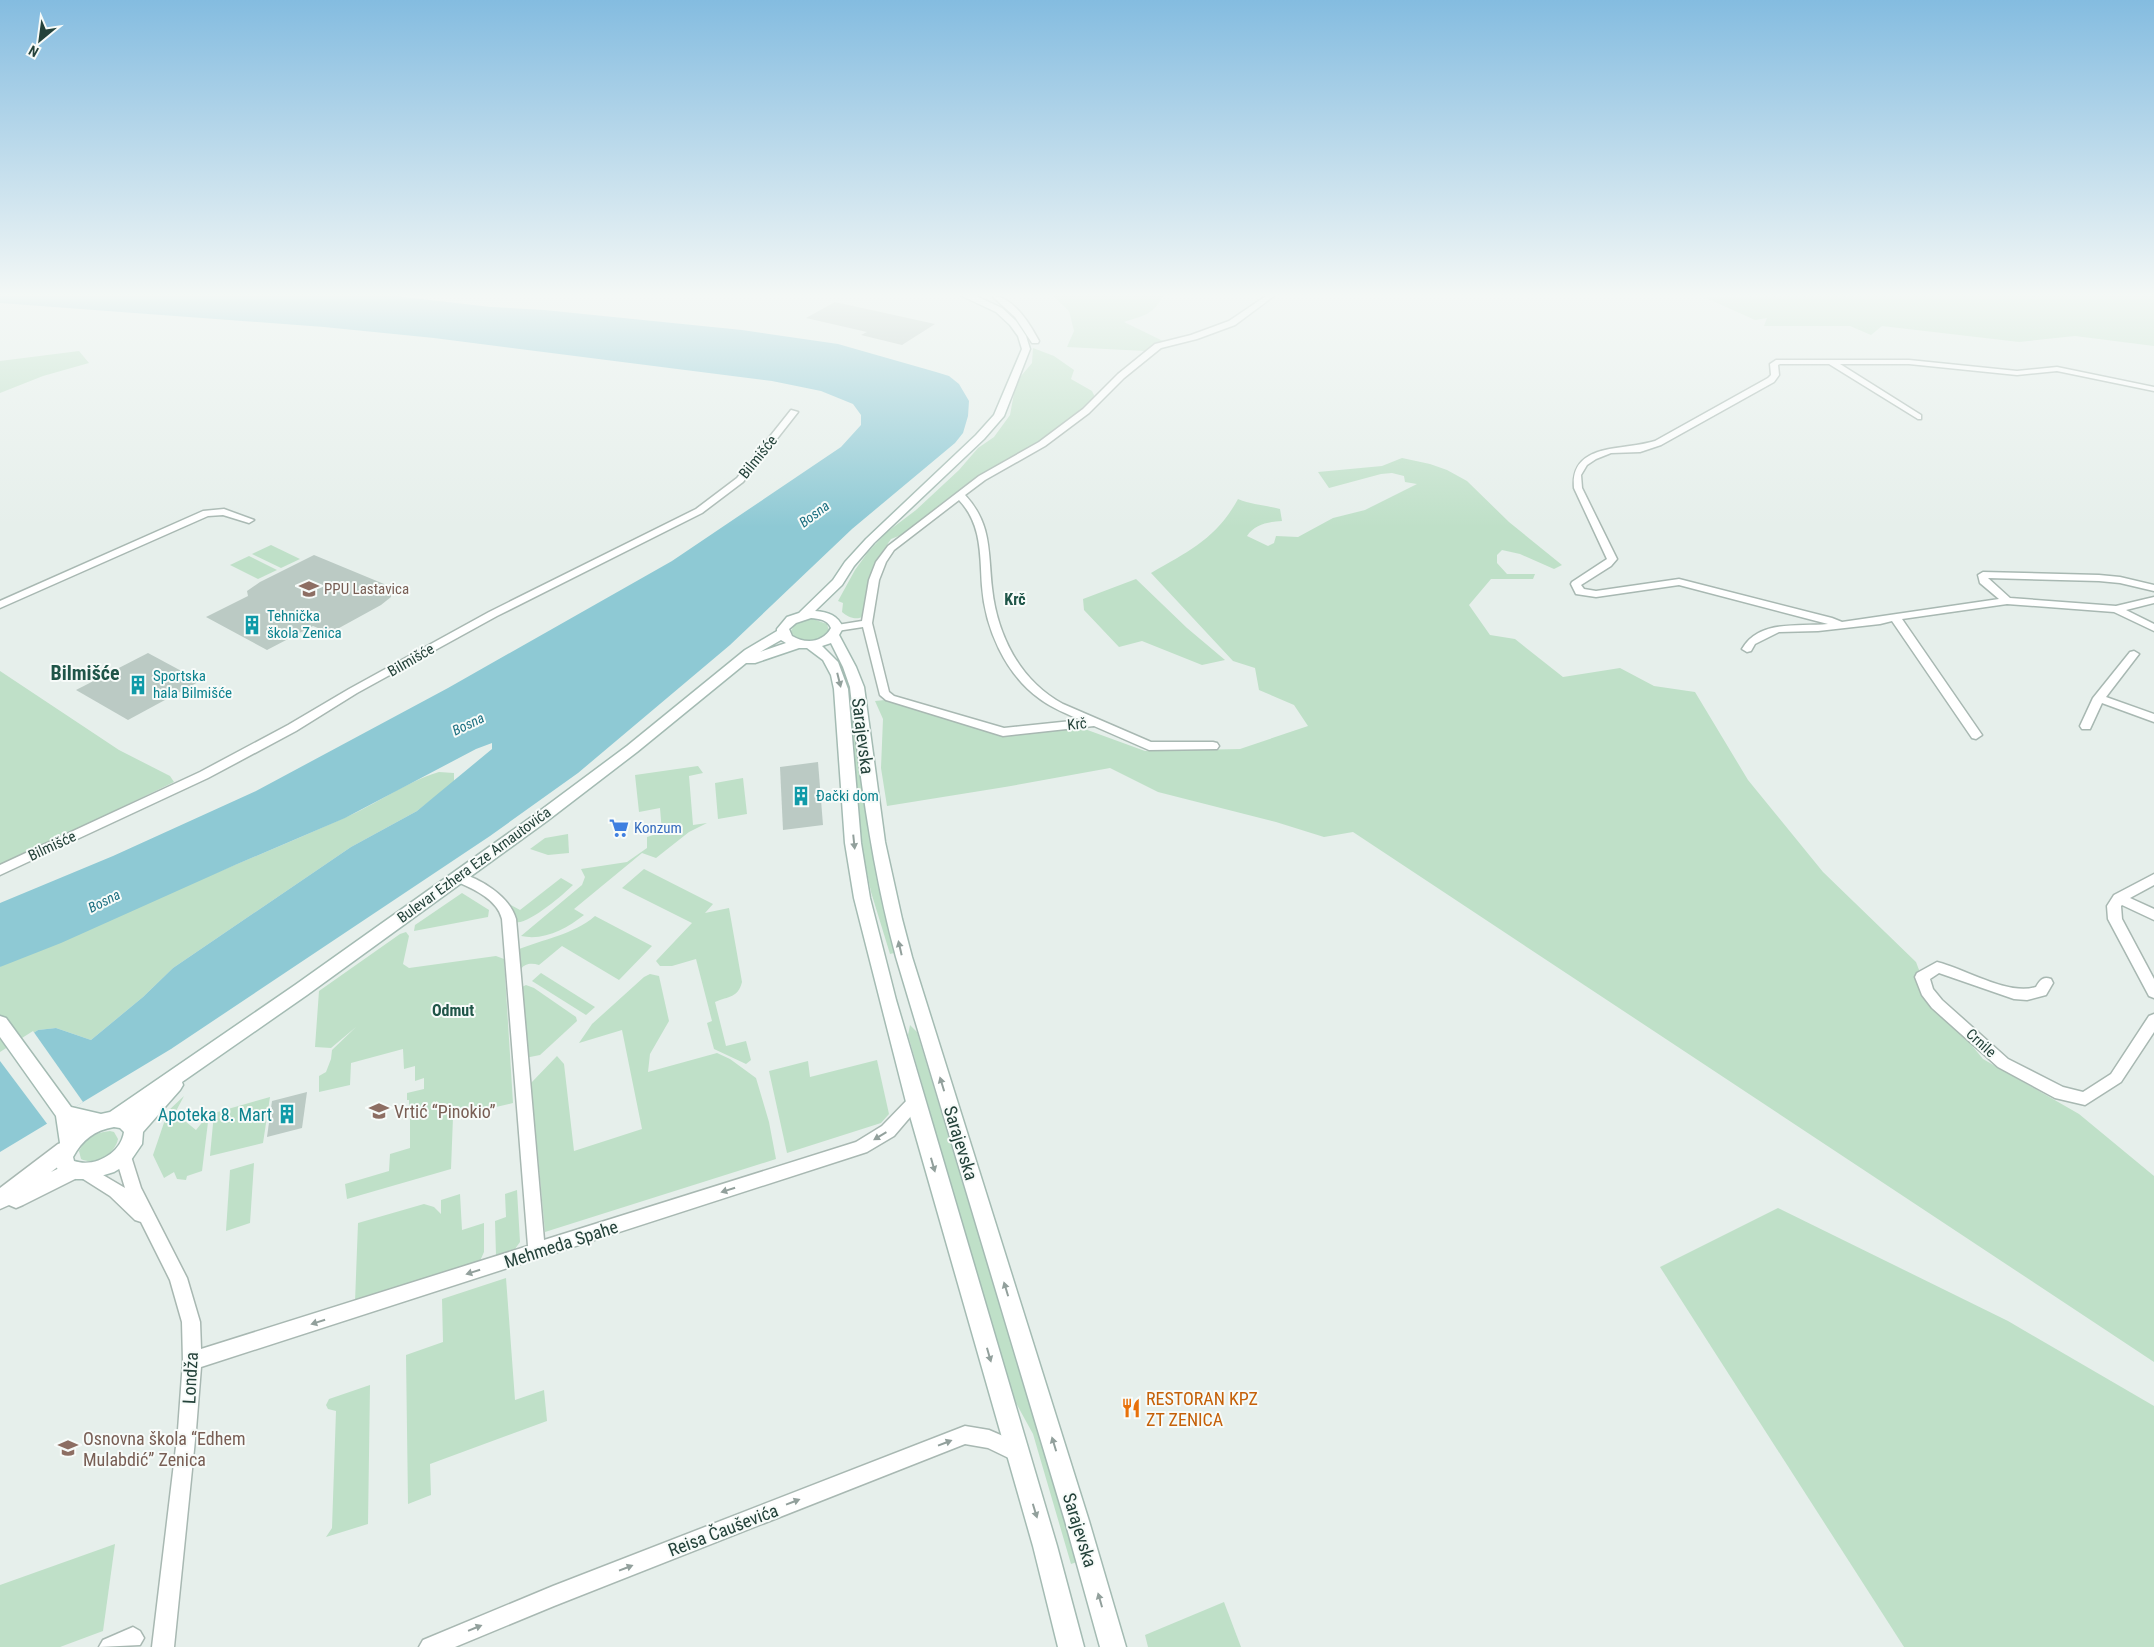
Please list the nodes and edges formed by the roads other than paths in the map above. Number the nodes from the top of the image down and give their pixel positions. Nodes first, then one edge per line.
1 (1016, 373) edge
2 (1125, 373) edge
3 (1775, 373) edge
4 (1848, 373) edge
5 (2075, 373) edge
6 (2154, 389) edge
7 (794, 412) dead end
8 (1918, 417) dead end
9 (961, 496) junction
10 (249, 520) dead end
11 (838, 582) junction
12 (2154, 588) edge
13 (2154, 600) edge
14 (2007, 601) junction
15 (0, 605) edge
16 (2116, 609) junction
17 (804, 615) junction
18 (1895, 617) junction
19 (867, 623) junction
20 (1840, 625) junction
21 (834, 627) junction
22 (2154, 628) edge
23 (783, 632) junction
24 (803, 644) junction
25 (1748, 649) dead end
26 (2134, 654) dead end
27 (728, 671) junction
28 (2099, 698) junction
29 (2154, 718) edge
30 (1095, 722) junction
31 (2086, 726) dead end
32 (1976, 735) dead end
33 (1213, 746) dead end
34 (0, 870) edge
35 (458, 877) junction
36 (2154, 879) edge
37 (2119, 898) junction
38 (2154, 915) edge
39 (2046, 983) dead end
40 (2154, 992) edge
41 (2154, 1020) edge
42 (0, 1023) edge
43 (213, 1051) junction
44 (915, 1102) junction
45 (64, 1111) junction
46 (108, 1120) junction
47 (134, 1129) junction
48 (67, 1146) junction
49 (123, 1154) junction
50 (79, 1172) junction
51 (0, 1200) edge
52 (0, 1209) edge
53 (155, 1235) junction
54 (537, 1252) junction
55 (192, 1362) junction
56 (1017, 1452) junction
57 (133, 1638) dead end
58 (110, 1647) edge
59 (163, 1647) edge
60 (430, 1647) edge
61 (1071, 1647) edge
62 (1114, 1647) edge

1 - 11 main road
2 - 9 street, Krč
3 - 20 street
4 - 8 street
5 - 6 street
7 - 34 street, Bilmišće
9 - 19 street, Krč
9 - 30 street, Krč
10 - 15 street
11 - 17 main road
11 - 21 main road
12 - 14 street
13 - 16 street
14 - 16 street
14 - 18 street
16 - 22 street
17 - 21 main road
17 - 23 main road, Bulevar Ezhera Eze Arnautovića
18 - 20 street
18 - 32 street
19 - 21 street
19 - 30 street, Krč
20 - 25 street
21 - 24 main road, Bulevar Ezhera Eze Arnautovića
62 -> 21 main road, Sarajevska
23 - 24 main road, Sarajevska
23 - 27 main road, Bulevar Ezhera Eze Arnautovića
24 - 27 main road, Bulevar Ezhera Eze Arnautovića
24 -> 44 main road, Sarajevska
26 - 28 street
27 - 35 main road, Bulevar Ezhera Eze Arnautovića
28 - 29 street
28 - 31 street
30 - 33 street
35 - 43 main road, Bulevar Ezhera Eze Arnautovića
35 - 54 street
36 - 37 street
37 - 38 street
37 - 40 street
39 - 41 street, Crnile
42 - 45 main road
43 - 46 main road, Bulevar Ezhera Eze Arnautovića
43 - 47 main road, Bulevar Ezhera Eze Arnautovića
44 -> 54 street, Mehmeda Spahe
44 -> 56 main road, Sarajevska
45 - 46 main road
45 - 48 main road
46 - 47 main road
46 - 48 main road, Bulevar Ezhera Eze Arnautovića
47 - 49 main road, Bulevar Ezhera Eze Arnautovića
48 - 50 main road
48 - 51 main road
49 - 50 main road
49 - 53 street
50 - 52 main road
50 - 53 street
53 - 55 street, Londža
54 -> 55 street, Mehmeda Spahe
55 - 59 street, Londža
60 -> 56 street, Reisa Čauševića
56 -> 61 main road, Sarajevska
57 - 58 street

